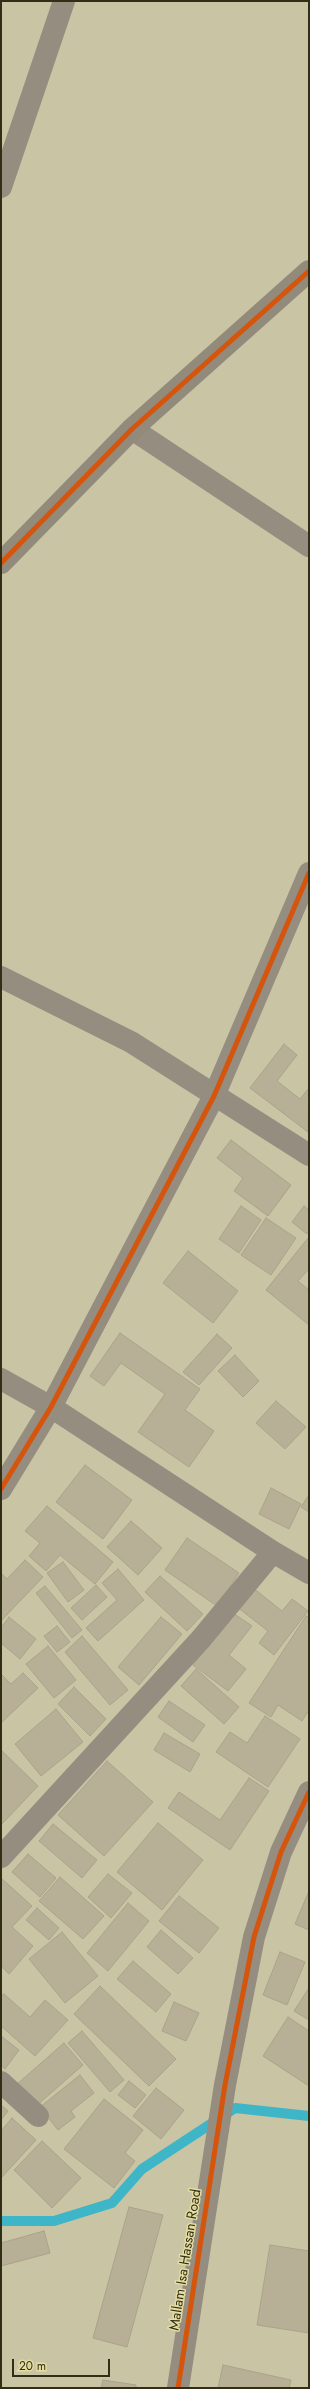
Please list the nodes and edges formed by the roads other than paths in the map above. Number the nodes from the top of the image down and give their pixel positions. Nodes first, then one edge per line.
1 (64, 1) edge
2 (1, 187) edge
3 (309, 271) edge
4 (132, 429) junction
5 (309, 546) edge
6 (1, 563) edge
7 (309, 873) edge
8 (1, 977) edge
9 (214, 1096) junction
10 (309, 1155) edge
11 (1, 1379) edge
12 (51, 1407) junction
13 (1, 1489) edge
14 (273, 1552) junction
15 (309, 1573) edge
16 (309, 1792) edge
17 (1, 1857) edge
18 (1, 2082) edge
19 (38, 2116) dead end
20 (178, 2388) edge

1 - 2 street
3 - 4 street
4 - 5 street
4 - 6 street
7 - 9 street
8 - 9 street
9 - 10 street
9 - 12 street
11 - 12 street
12 - 13 street
12 - 14 street
14 - 15 street
14 - 17 street
16 - 20 street, Mallam Isa Hassan Road
18 - 19 street

